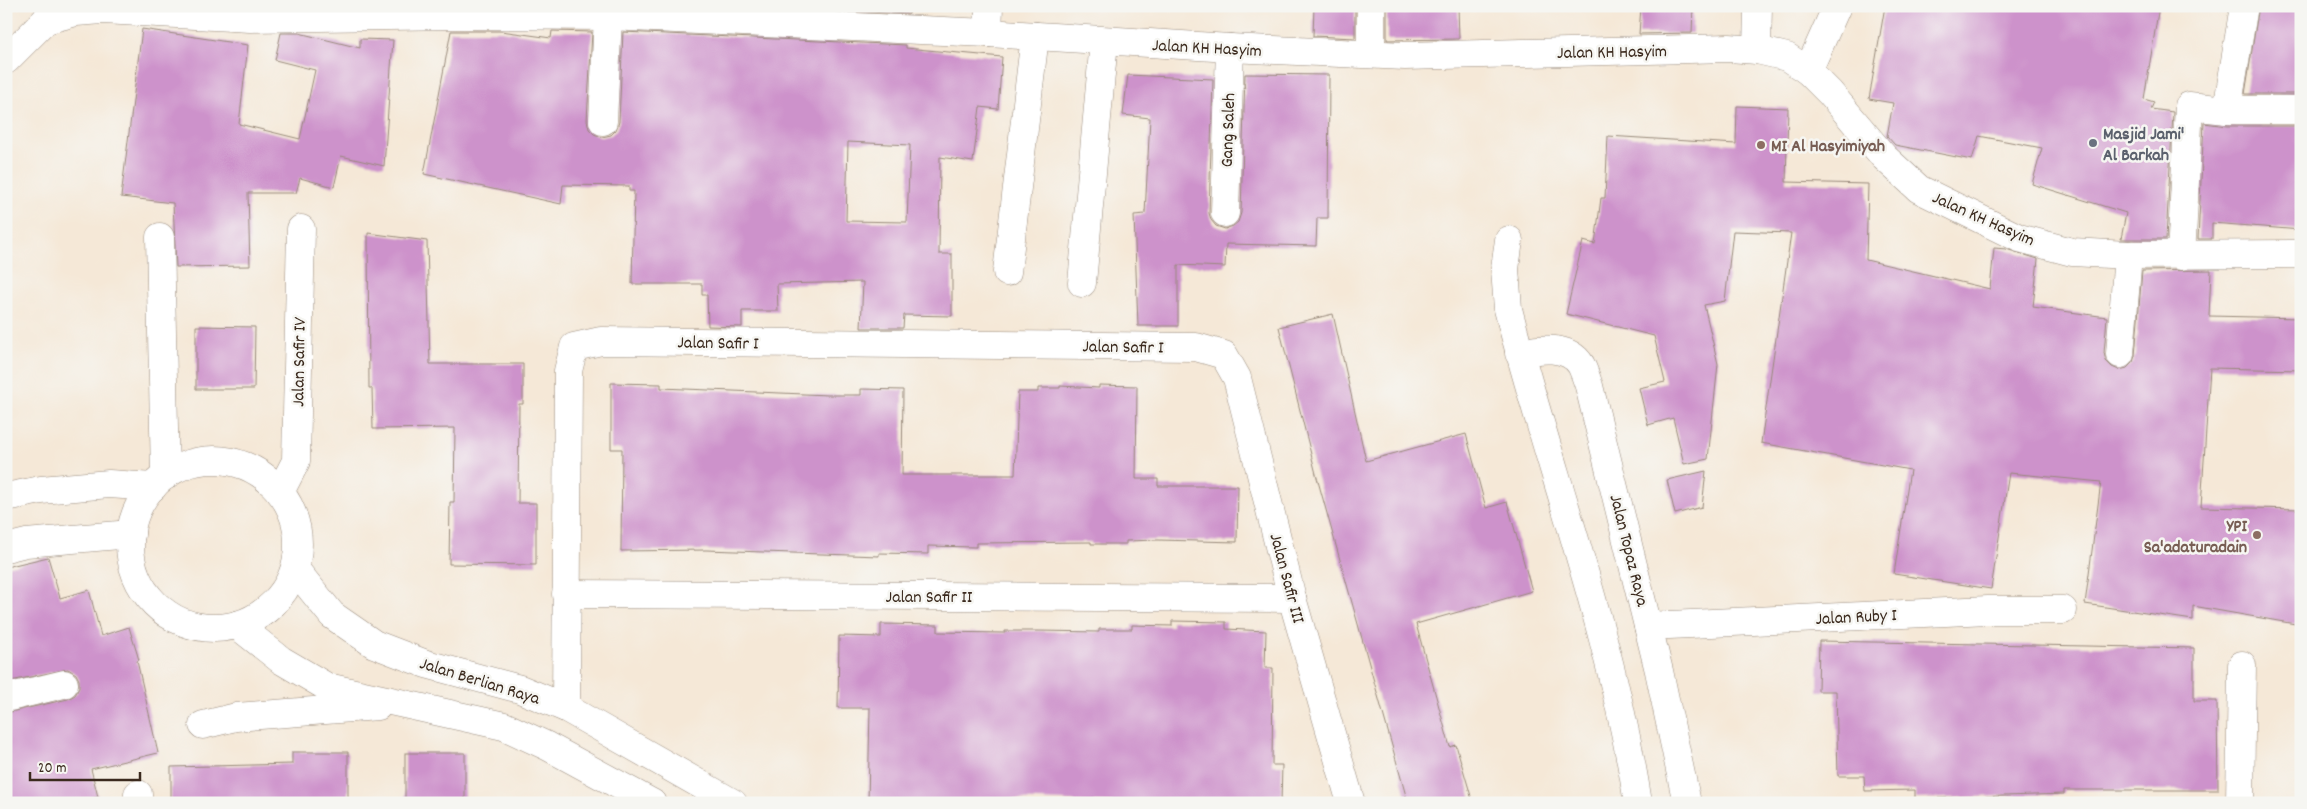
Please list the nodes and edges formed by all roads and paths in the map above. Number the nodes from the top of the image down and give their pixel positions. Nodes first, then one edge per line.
1 (989, 6) edge
2 (1371, 6) edge
3 (1758, 6) edge
4 (1837, 6) edge
5 (2244, 6) edge
6 (50, 13) edge
7 (608, 16) junction
8 (988, 33) junction
9 (1035, 36) junction
10 (1104, 41) junction
11 (1230, 48) junction
12 (1757, 50) junction
13 (1371, 54) junction
14 (6, 60) edge
15 (1808, 70) junction
16 (2227, 110) junction
17 (2301, 110) edge
18 (603, 121) dead end
19 (1225, 213) dead end
20 (301, 229) dead end
21 (160, 237) dead end
22 (1509, 240) dead end
23 (2301, 254) edge
24 (2128, 255) junction
25 (2181, 256) junction
26 (1007, 272) dead end
27 (1082, 283) dead end
28 (1519, 353) junction
29 (1224, 354) joint
30 (2120, 354) dead end
31 (159, 482) junction
32 (280, 492) junction
33 (6, 497) edge
34 (131, 534) junction
35 (6, 548) edge
36 (295, 569) junction
37 (566, 594) junction
38 (1292, 598) junction
39 (2063, 610) dead end
40 (237, 625) junction
41 (1648, 626) junction
42 (2242, 665) dead end
43 (64, 684) dead end
44 (6, 698) edge
45 (404, 704) junction
46 (566, 708) junction
47 (203, 725) dead end
48 (652, 803) edge
49 (733, 803) edge
50 (1351, 803) edge
51 (1638, 803) edge
52 (1687, 803) edge
53 (2240, 803) edge

1 - 8 street
2 - 13 street
3 - 12 street
4 - 15 street
5 - 16 street
6 - 7 street, Jalan KH Hasyim
6 - 14 street
7 - 8 street, Jalan KH Hasyim
7 - 18 street
8 - 9 street, Jalan KH Hasyim
9 - 10 street, Jalan KH Hasyim
9 - 26 street
10 - 11 street, Jalan KH Hasyim
10 - 27 street
11 - 13 street, Jalan KH Hasyim
11 - 19 street, Gang Saleh
12 - 13 street, Jalan KH Hasyim
12 - 15 street, Jalan KH Hasyim
15 - 24 street, Jalan KH Hasyim
16 - 17 street
16 - 25 street
20 - 32 street, Jalan Safir IV
21 - 31 street
22 - 28 street
23 - 25 street, Jalan KH Hasyim
24 - 25 street, Jalan KH Hasyim
24 - 30 street
28 - 41 street, Jalan Topaz Raya
28 - 51 street
29 - 37 street, Jalan Safir I
29 - 38 street, Jalan Safir III
31 - 32 street
31 - 33 street
31 - 34 street
32 - 36 street
34 - 35 street
34 - 40 street
36 - 40 street
36 - 46 street, Jalan Berlian Raya
37 - 38 street, Jalan Safir II
37 - 46 street, Jalan Safir I
38 - 50 street, Jalan Safir III
39 - 41 street, Jalan Ruby I
40 - 45 street
41 - 52 street, Jalan Topaz Raya
42 - 53 street
43 - 44 street
45 - 47 street
45 - 48 street
46 - 49 street, Jalan Berlian Raya

